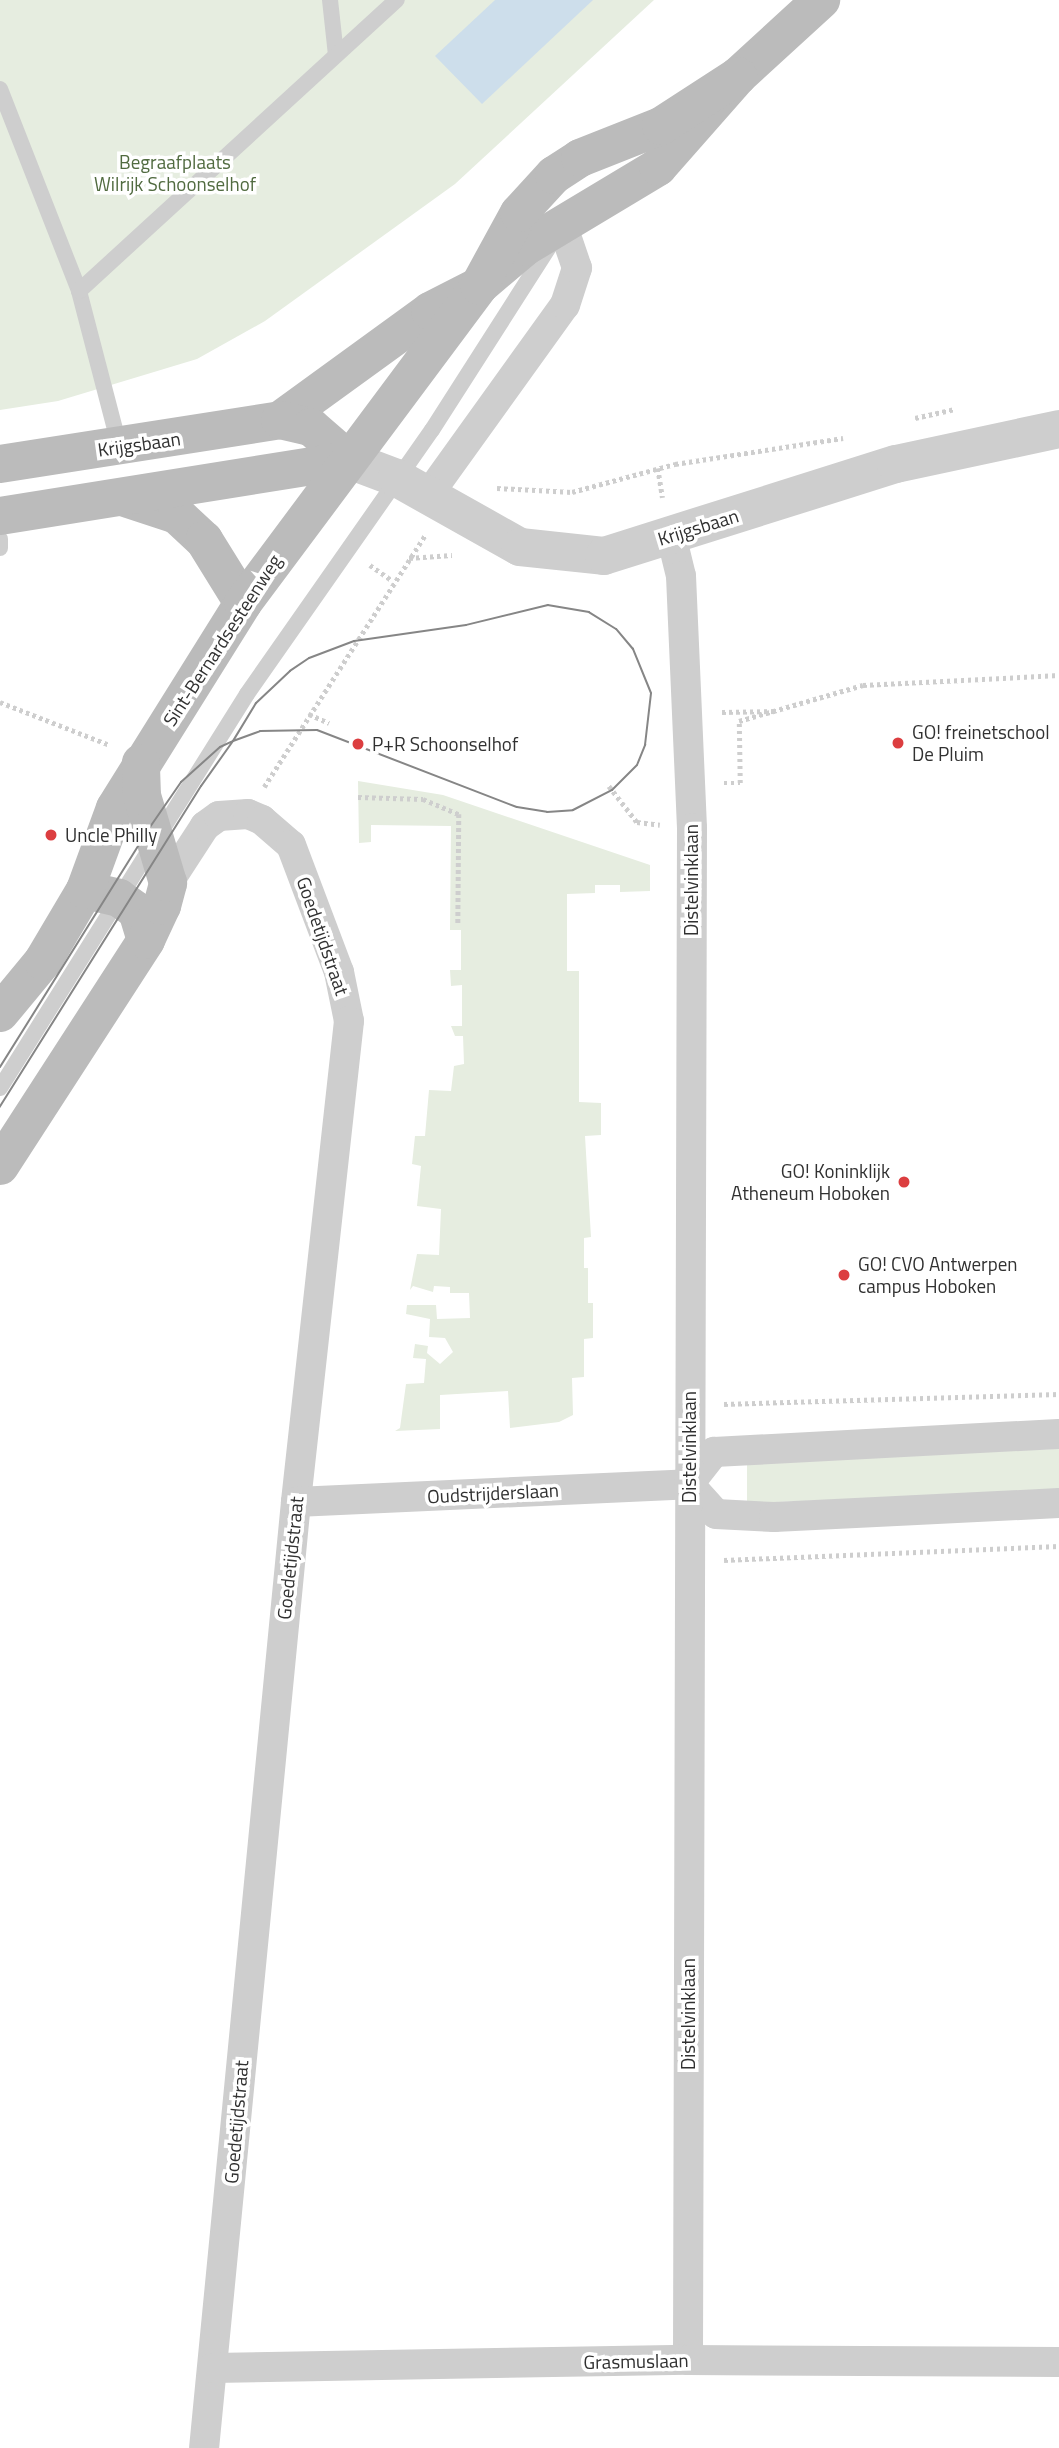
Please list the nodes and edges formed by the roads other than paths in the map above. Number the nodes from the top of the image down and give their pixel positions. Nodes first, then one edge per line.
1 (330, 0) edge
2 (397, 0) edge
3 (821, 0) edge
4 (336, 55) junction
5 (738, 76) junction
6 (0, 89) edge
7 (562, 224) junction
8 (479, 286) junction
9 (79, 291) junction
10 (280, 420) junction
11 (1059, 429) edge
12 (119, 447) junction
13 (349, 460) junction
14 (0, 464) edge
15 (424, 492) junction
16 (123, 498) junction
17 (0, 516) edge
18 (671, 535) junction
19 (0, 540) edge
20 (0, 548) edge
21 (243, 603) junction
22 (141, 764) junction
23 (155, 840) junction
24 (168, 883) junction
25 (102, 894) junction
26 (146, 940) junction
27 (0, 1013) edge
28 (0, 1088) edge
29 (0, 1166) edge
30 (1059, 1434) edge
31 (690, 1483) junction
32 (296, 1502) junction
33 (1059, 1503) edge
34 (688, 2360) junction
35 (1059, 2362) edge
36 (213, 2368) junction
37 (204, 2448) edge

1 - 4 lane
2 - 4 lane
3 - 5 main road, Sint-Bernardsesteenweg
4 - 9 lane
5 - 7 main road, Sint-Bernardsesteenweg
5 - 8 main road, Sint-Bernardsesteenweg
6 - 9 lane
7 - 8 main road, Sint-Bernardsesteenweg
7 - 15 lane
7 - 15 street
8 - 10 main road
8 - 13 main road, Sint-Bernardsesteenweg
9 - 12 lane
10 - 12 main road, Krijgsbaan
10 - 13 main road, Krijgsbaan
11 - 18 street, Krijgsbaan
12 - 14 main road, Krijgsbaan
13 - 15 street, Krijgsbaan
13 - 16 main road
13 - 21 main road, Sint-Bernardsesteenweg
15 - 18 street, Krijgsbaan
15 - 23 lane
16 - 17 main road
16 - 21 main road
18 - 31 street, Distelvinklaan
19 - 20 lane
21 - 22 main road, Sint-Bernardsesteenweg
22 - 23 main road
22 - 25 main road, Sint-Bernardsesteenweg
23 - 24 main road
23 - 25 lane
24 - 26 main road
24 - 32 street, Goedetijdstraat
25 - 26 main road
25 - 27 main road, Sint-Bernardsesteenweg
25 - 28 lane
26 - 29 main road
30 - 31 street
31 - 32 street, Oudstrijderslaan
31 - 33 street
31 - 34 street, Distelvinklaan
32 - 36 street, Goedetijdstraat
34 - 35 street, Grasmuslaan
34 - 36 street, Grasmuslaan
36 - 37 street, Goedetijdstraat

